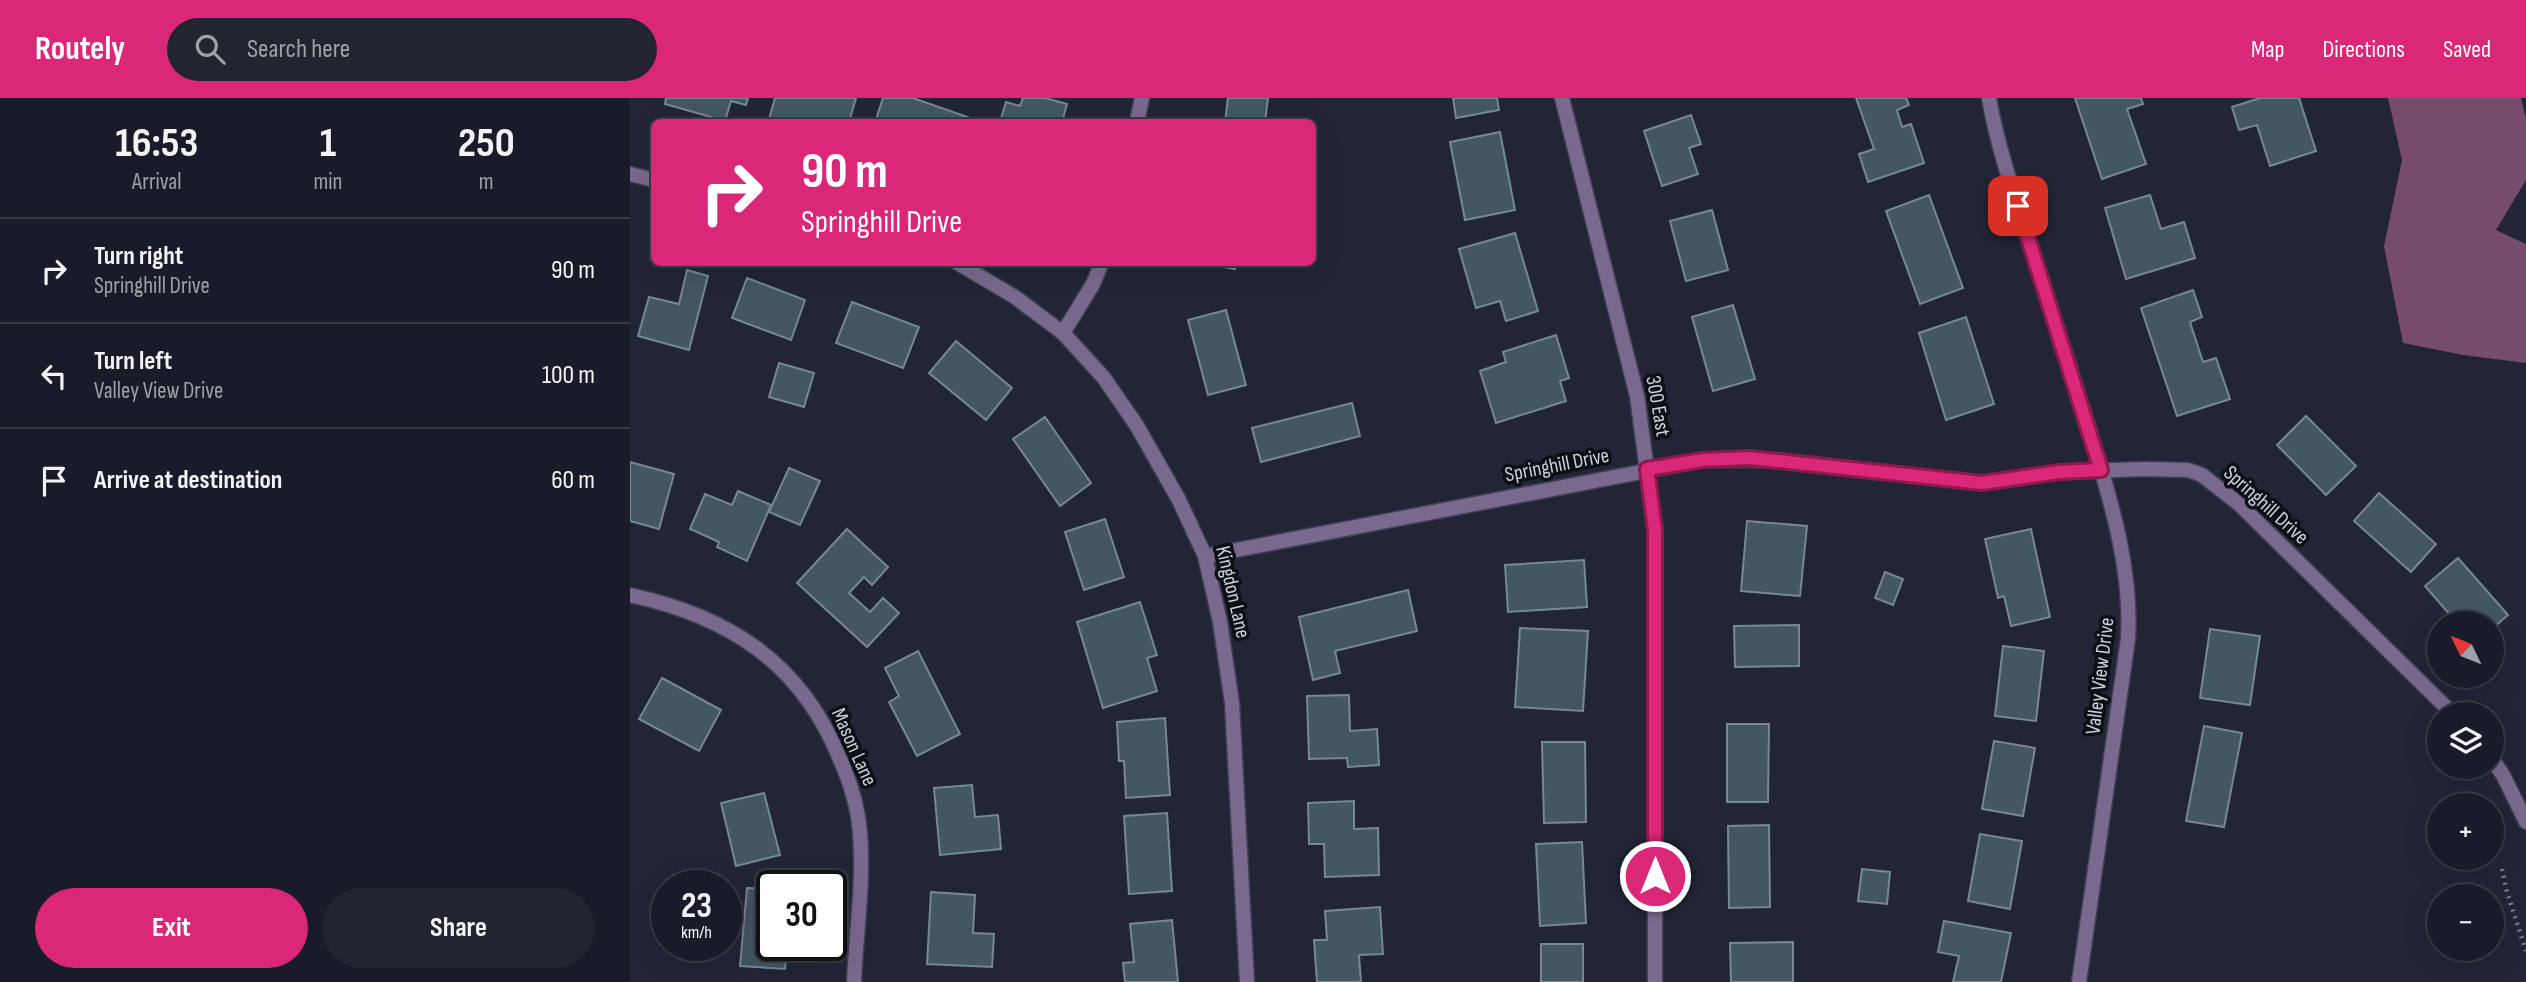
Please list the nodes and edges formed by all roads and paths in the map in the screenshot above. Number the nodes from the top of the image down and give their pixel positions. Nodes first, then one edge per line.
1 (1142, 98) edge
2 (1562, 98) edge
3 (1989, 98) edge
4 (1138, 119) edge
5 (630, 174) edge
6 (651, 179) edge
7 (963, 266) edge
8 (1100, 266) edge
9 (1063, 332) junction
10 (1647, 469) junction
11 (2101, 470) junction
12 (1205, 555) junction
13 (630, 596) edge
14 (2441, 702) edge
15 (2504, 777) edge
16 (2526, 822) edge
17 (2502, 870) edge
18 (2526, 951) edge
19 (854, 982) edge
20 (1247, 982) edge
21 (1654, 982) edge
22 (2079, 982) edge

1 - 4 street
2 - 10 street, 300 East
3 - 11 street, Valley View Drive
5 - 6 street
7 - 9 street, Kingdon Lane
8 - 9 street
9 - 12 street, Kingdon Lane
10 - 11 street, Springhill Drive
10 - 12 street, Springhill Drive
10 - 21 street, 300 East
11 - 14 street, Springhill Drive
11 - 22 street, Valley View Drive
12 - 20 street, Kingdon Lane
13 - 19 street, Mason Lane
15 - 16 street
17 - 18 path

